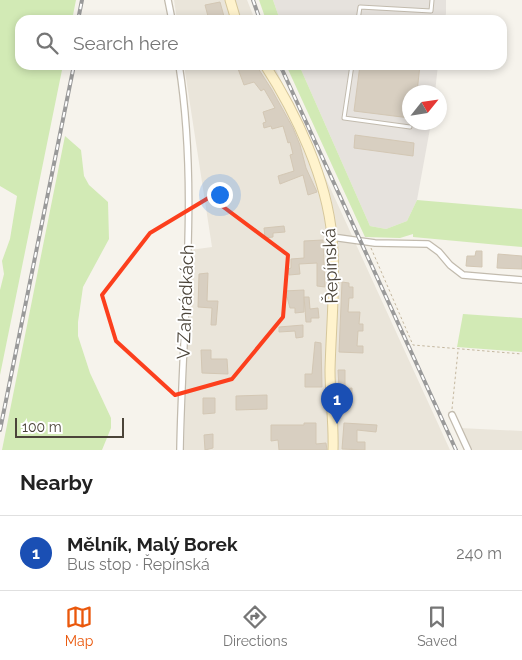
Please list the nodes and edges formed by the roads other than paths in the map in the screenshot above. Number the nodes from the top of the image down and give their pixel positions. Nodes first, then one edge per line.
1 (168, 0) edge
2 (230, 0) edge
3 (432, 0) edge
4 (171, 15) edge
5 (234, 15) edge
6 (359, 15) edge
7 (180, 70) edge
8 (268, 70) edge
9 (351, 70) edge
10 (402, 126) edge
11 (332, 237) junction
12 (522, 280) edge
13 (452, 415) road end
14 (180, 450) edge
15 (333, 450) edge
16 (468, 450) edge

1 - 4 street
2 - 5 street
3 - 6 lane
7 - 14 street, V Zahrádkách
8 - 11 street, Řepínská
9 - 10 lane
11 - 12 street
11 - 15 street, Řepínská
13 - 16 street

